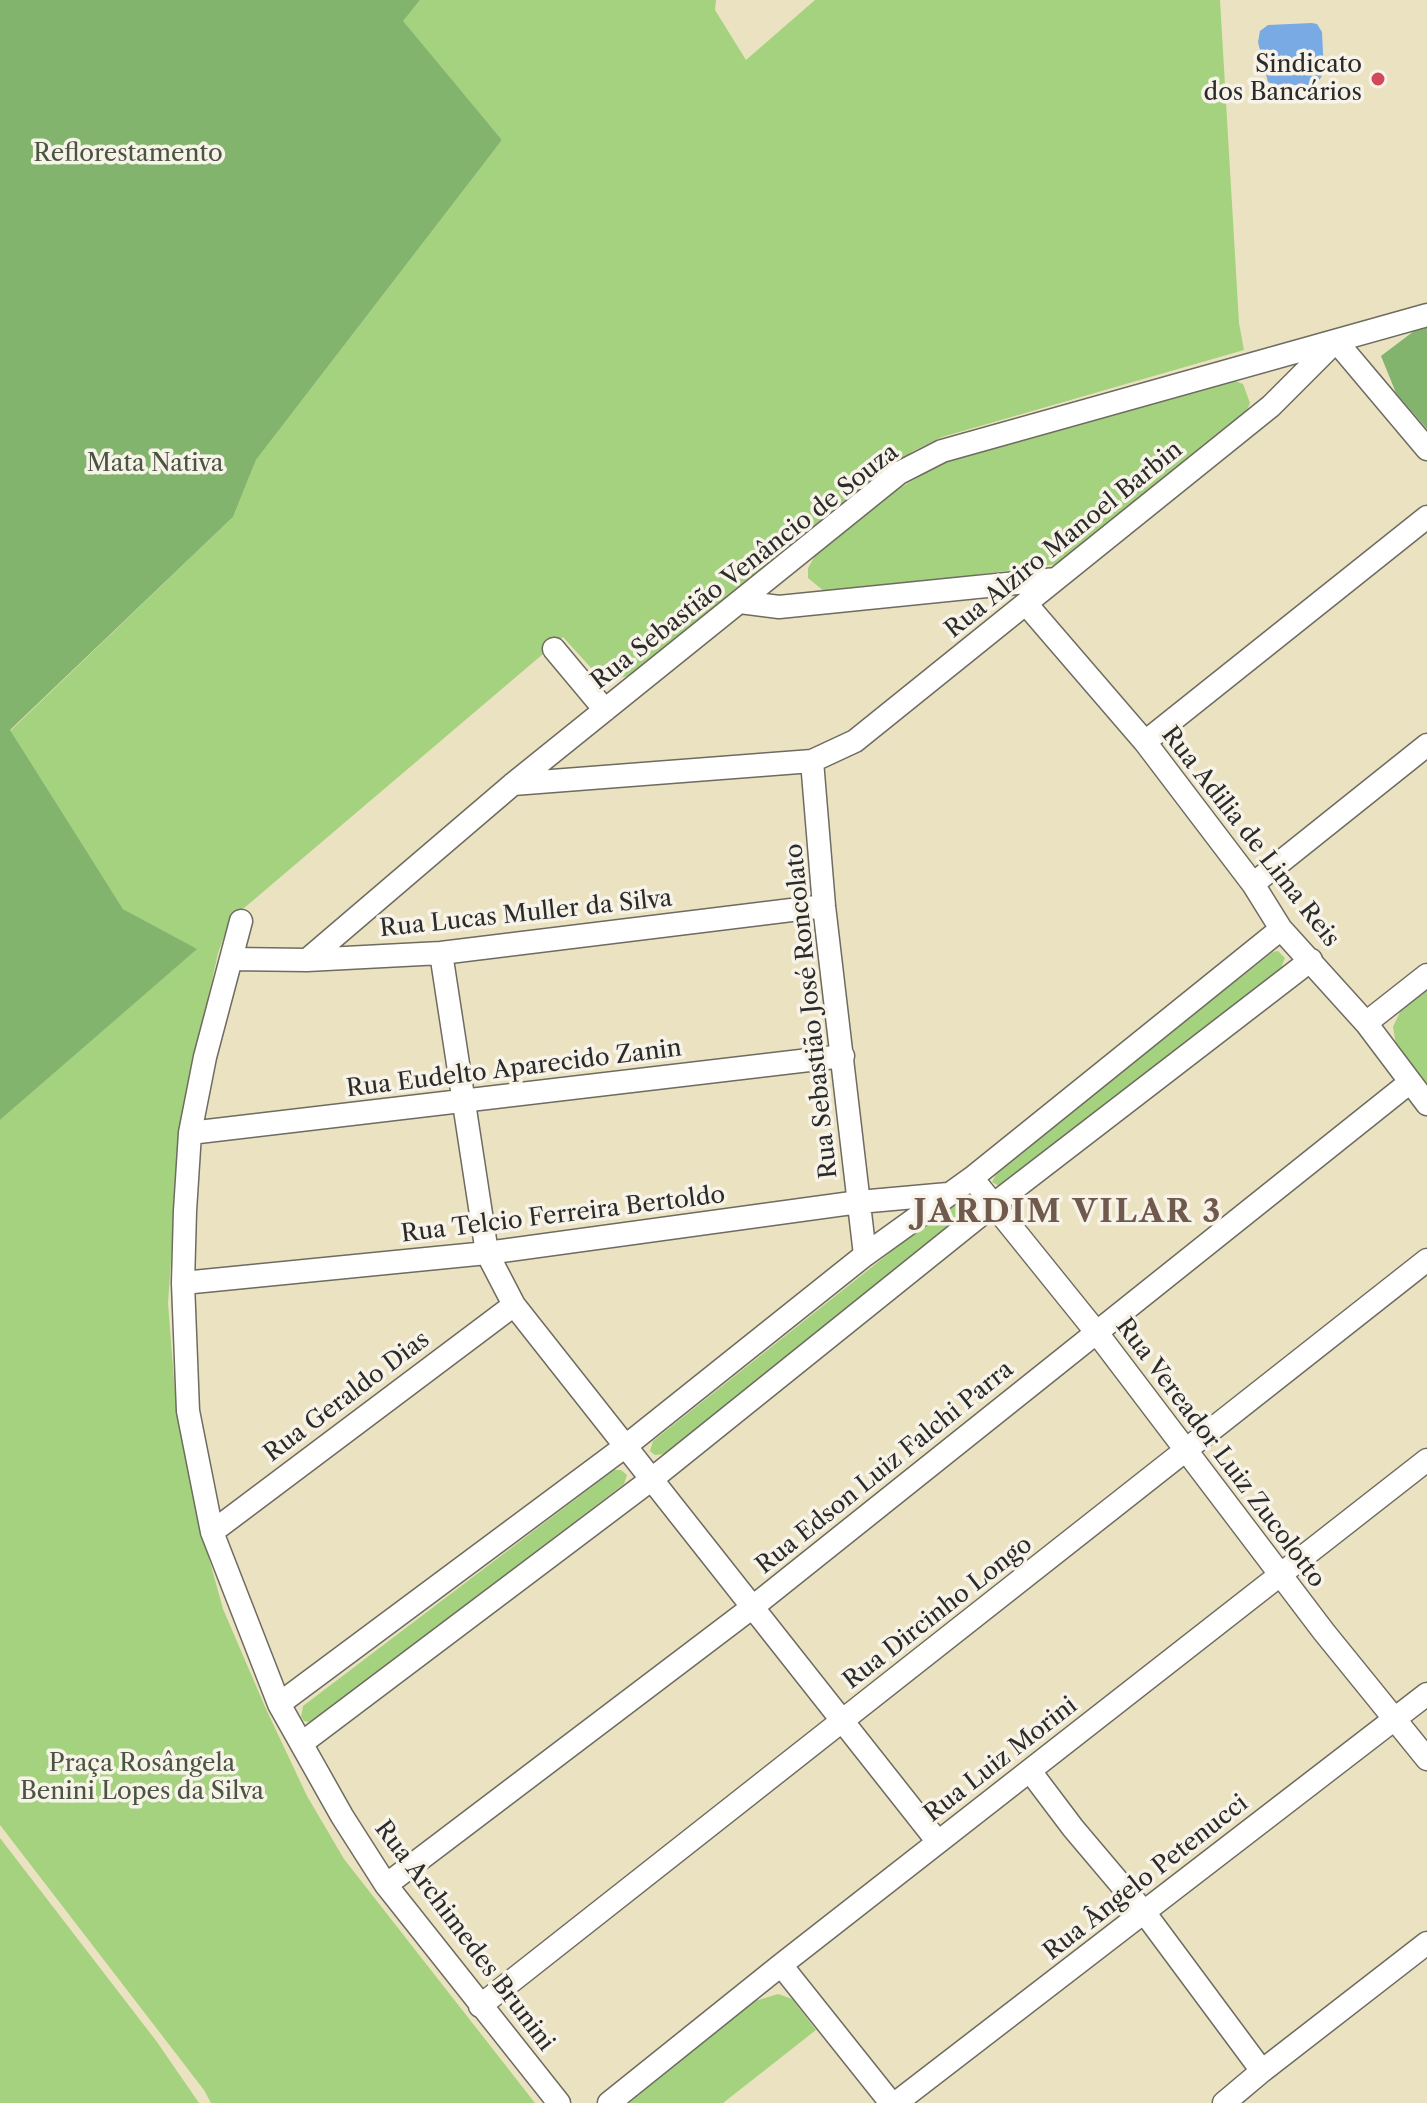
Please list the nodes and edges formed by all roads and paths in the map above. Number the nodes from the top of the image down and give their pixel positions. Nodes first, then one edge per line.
1 (1427, 315) edge
2 (1336, 341) junction
3 (1427, 449) edge
4 (1427, 517) edge
5 (1056, 579) junction
6 (740, 602) junction
7 (1027, 605) junction
8 (554, 649) dead end
9 (605, 710) junction
10 (1145, 742) junction
11 (1427, 745) edge
12 (812, 761) junction
13 (513, 784) junction
14 (1253, 884) junction
15 (824, 906) junction
16 (241, 921) dead end
17 (1281, 929) junction
18 (441, 953) junction
19 (232, 959) junction
20 (307, 960) junction
21 (1311, 960) junction
22 (1427, 975) edge
23 (1366, 1023) junction
24 (843, 1056) junction
25 (1409, 1083) junction
26 (464, 1101) junction
27 (1427, 1104) edge
28 (190, 1133) junction
29 (972, 1178) junction
30 (949, 1194) junction
31 (859, 1202) junction
32 (993, 1205) junction
33 (487, 1253) junction
34 (865, 1255) junction
35 (1427, 1260) edge
36 (183, 1283) junction
37 (514, 1305) junction
38 (1097, 1333) junction
39 (627, 1445) junction
40 (1188, 1450) junction
41 (1427, 1460) edge
42 (652, 1479) junction
43 (212, 1532) junction
44 (1280, 1575) junction
45 (754, 1606) junction
46 (1427, 1694) edge
47 (279, 1704) junction
48 (1395, 1719) junction
49 (844, 1720) junction
50 (302, 1743) junction
51 (1427, 1759) edge
52 (1030, 1771) junction
53 (938, 1842) junction
54 (386, 1885) junction
55 (1144, 1912) junction
56 (1427, 1943) edge
57 (781, 1965) junction
58 (480, 2006) junction
59 (1262, 2071) junction
60 (559, 2103) edge
61 (609, 2103) edge
62 (893, 2103) edge
63 (1224, 2103) edge

1 - 2 street, Rua Sebastião Venâncio de Souza
2 - 3 street
2 - 5 street, Rua Alziro Manoel Barbin
2 - 6 street, Rua Sebastião Venâncio de Souza
4 - 10 street
5 - 6 street
5 - 7 street, Rua Alziro Manoel Barbin
6 - 9 street, Rua Sebastião Venâncio de Souza
7 - 10 street, Rua Adilia de Lima Reis
7 - 12 street, Rua Alziro Manoel Barbin
8 - 9 street
9 - 13 street, Rua Sebastião Venâncio de Souza
10 - 14 street, Rua Adilia de Lima Reis
11 - 14 street
12 - 13 street
12 - 15 street, Rua Sebastião José Roncolato
13 - 20 street, Rua Sebastião Venâncio de Souza
14 - 17 street, Rua Adilia de Lima Reis
15 - 18 street, Rua Lucas Muller da Silva
15 - 24 street, Rua Sebastião José Roncolato
16 - 19 street, Rua Archimedes Brunini
17 - 21 street, Rua Adilia de Lima Reis
17 - 29 street
18 - 20 street, Rua Lucas Muller da Silva
18 - 26 street
19 - 20 street, Rua Lucas Muller da Silva
19 - 28 street, Rua Archimedes Brunini
21 - 23 street, Rua Adilia de Lima Reis
21 - 32 street
22 - 23 street
23 - 25 street, Rua Adilia de Lima Reis
24 - 26 street, Rua Eudelto Aparecido Zanin
24 - 31 street, Rua Sebastião José Roncolato
25 - 27 street, Rua Adilia de Lima Reis
25 - 38 street, Rua Edson Luiz Falchi Parra
26 - 28 street, Rua Eudelto Aparecido Zanin
26 - 33 street
28 - 36 street, Rua Archimedes Brunini
29 - 30 street
29 - 32 street, Rua Vereador Luiz Zucolotto
30 - 31 street, Rua Telcio Ferreira Bertoldo
30 - 34 street
31 - 33 street, Rua Telcio Ferreira Bertoldo
31 - 34 street, Rua Sebastião José Roncolato
32 - 38 street, Rua Vereador Luiz Zucolotto
32 - 42 street
33 - 36 street, Rua Telcio Ferreira Bertoldo
33 - 37 street
34 - 39 street
35 - 40 street, Rua Dircinho Longo
36 - 43 street, Rua Archimedes Brunini
37 - 39 street
37 - 43 street, Rua Geraldo Dias
38 - 40 street, Rua Vereador Luiz Zucolotto
38 - 45 street, Rua Edson Luiz Falchi Parra
39 - 42 street
39 - 47 street
40 - 44 street, Rua Vereador Luiz Zucolotto
40 - 49 street, Rua Dircinho Longo
41 - 44 street, Rua Luiz Morini
42 - 45 street
42 - 50 street
43 - 47 street, Rua Archimedes Brunini
44 - 48 street, Rua Vereador Luiz Zucolotto
44 - 52 street, Rua Luiz Morini
45 - 49 street
45 - 54 street, Rua Edson Luiz Falchi Parra
46 - 48 street, Rua Ângelo Petenucci
47 - 50 street, Rua Archimedes Brunini
48 - 51 street, Rua Vereador Luiz Zucolotto
48 - 55 street, Rua Ângelo Petenucci
49 - 53 street
49 - 58 street, Rua Dircinho Longo
50 - 54 street, Rua Archimedes Brunini
52 - 53 street, Rua Luiz Morini
52 - 55 street
53 - 57 street, Rua Luiz Morini
54 - 58 street, Rua Archimedes Brunini
55 - 59 street
55 - 62 street, Rua Ângelo Petenucci
56 - 59 street
57 - 61 street, Rua Luiz Morini
57 - 62 street
58 - 60 street, Rua Archimedes Brunini
59 - 63 street

